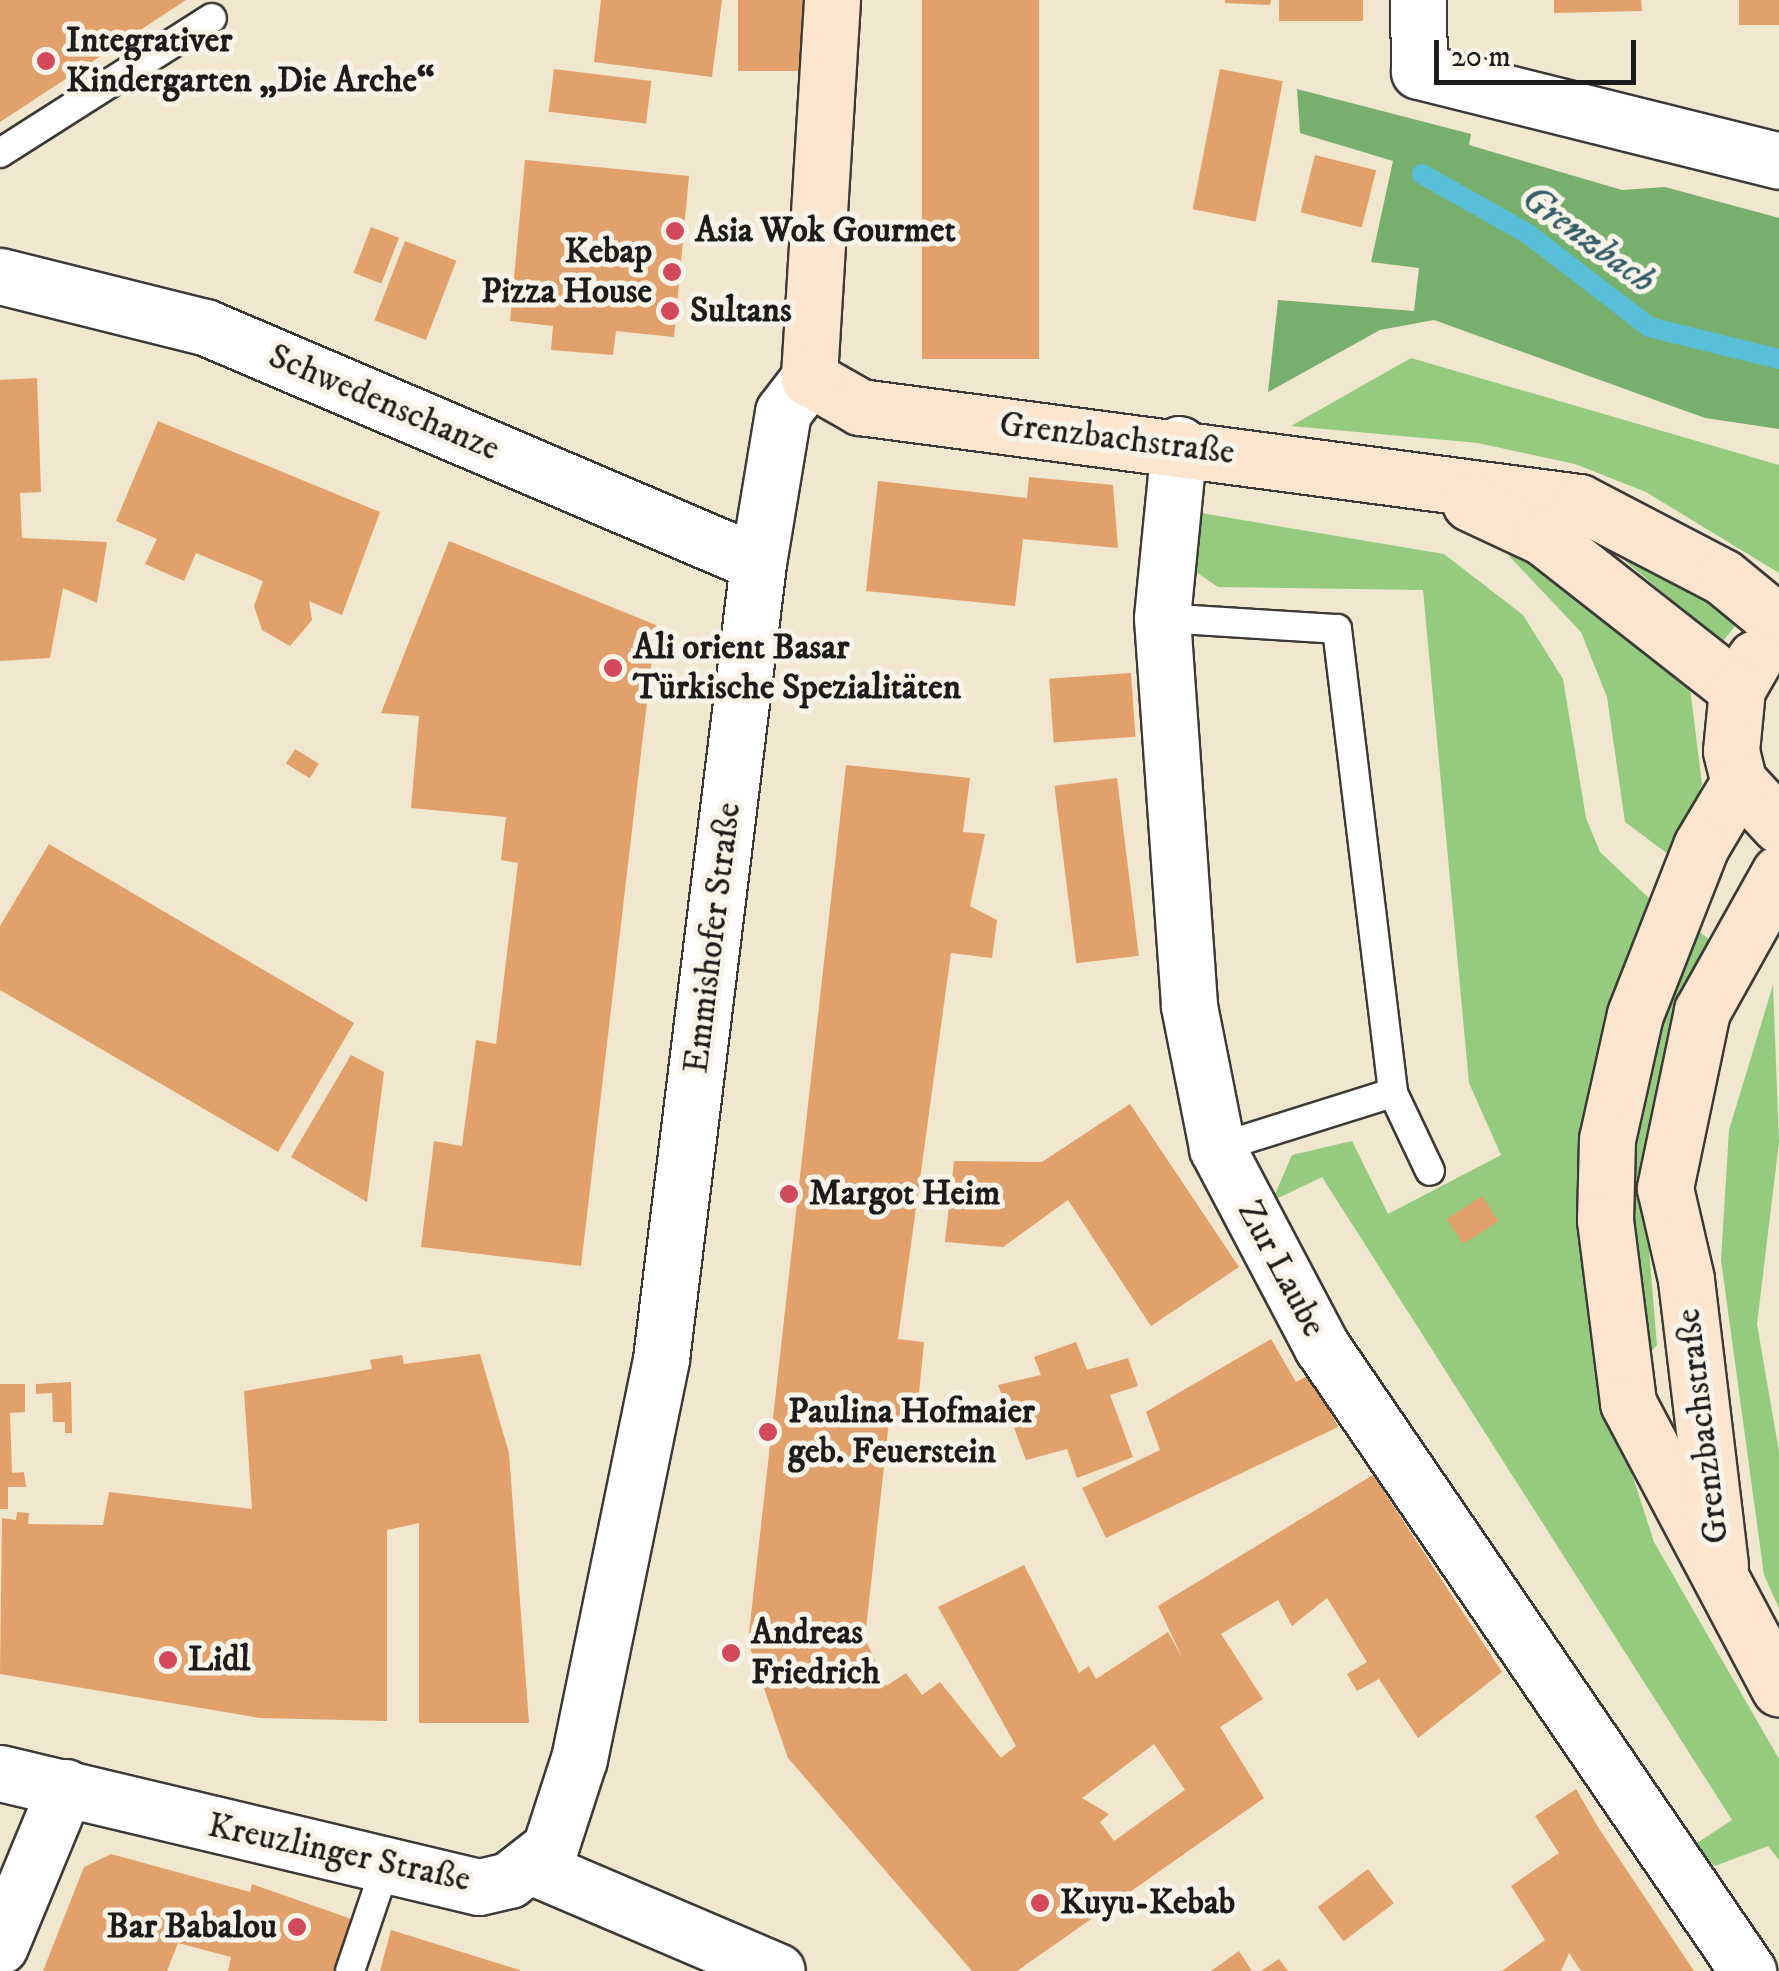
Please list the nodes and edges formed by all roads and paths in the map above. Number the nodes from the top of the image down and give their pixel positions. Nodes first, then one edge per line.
1 (832, 0) edge
2 (1418, 0) edge
3 (212, 18) dead end
4 (0, 152) edge
5 (1779, 161) edge
6 (0, 276) edge
7 (809, 378) junction
8 (1178, 444) junction
9 (1431, 485) junction
10 (758, 563) junction
11 (1162, 618) junction
12 (1779, 623) edge
13 (1779, 636) edge
14 (1737, 690) junction
15 (1740, 782) junction
16 (1779, 825) edge
17 (1779, 873) edge
18 (1779, 935) edge
19 (1393, 1092) junction
20 (1217, 1148) junction
21 (1430, 1171) dead end
22 (1686, 1279) junction
23 (1721, 1572) junction
24 (1779, 1688) edge
25 (0, 1773) edge
26 (66, 1787) junction
27 (532, 1866) junction
28 (384, 1870) junction
29 (0, 1946) edge
30 (350, 1971) edge
31 (777, 1971) edge
32 (1748, 1971) edge

1 - 7 main road, Emmishofer Straße
2 - 5 street
3 - 4 lane
6 - 10 street, Schwedenschanze
7 - 8 main road, Grenzbachstraße
7 - 10 street, Emmishofer Straße
8 - 9 main road, Grenzbachstraße
8 - 11 street, Zur Laube
9 - 12 main road, Grenzbachstraße
9 - 14 main road, Grenzbachstraße
10 - 27 street, Emmishofer Straße
11 - 19 lane
11 - 20 street, Zur Laube
13 - 14 main road
14 - 15 main road
15 - 16 main road
15 - 23 main road, Grenzbachstraße
17 - 22 main road, Grenzbachstraße
18 - 22 main road, Grenzbachstraße
19 - 20 lane
19 - 21 lane
20 - 32 street, Zur Laube
22 - 23 main road, Grenzbachstraße
23 - 24 main road, Grenzbachstraße
25 - 26 street, Kreuzlinger Straße
26 - 28 street, Kreuzlinger Straße
26 - 29 street
27 - 28 street, Kreuzlinger Straße
27 - 31 street
28 - 30 lane

